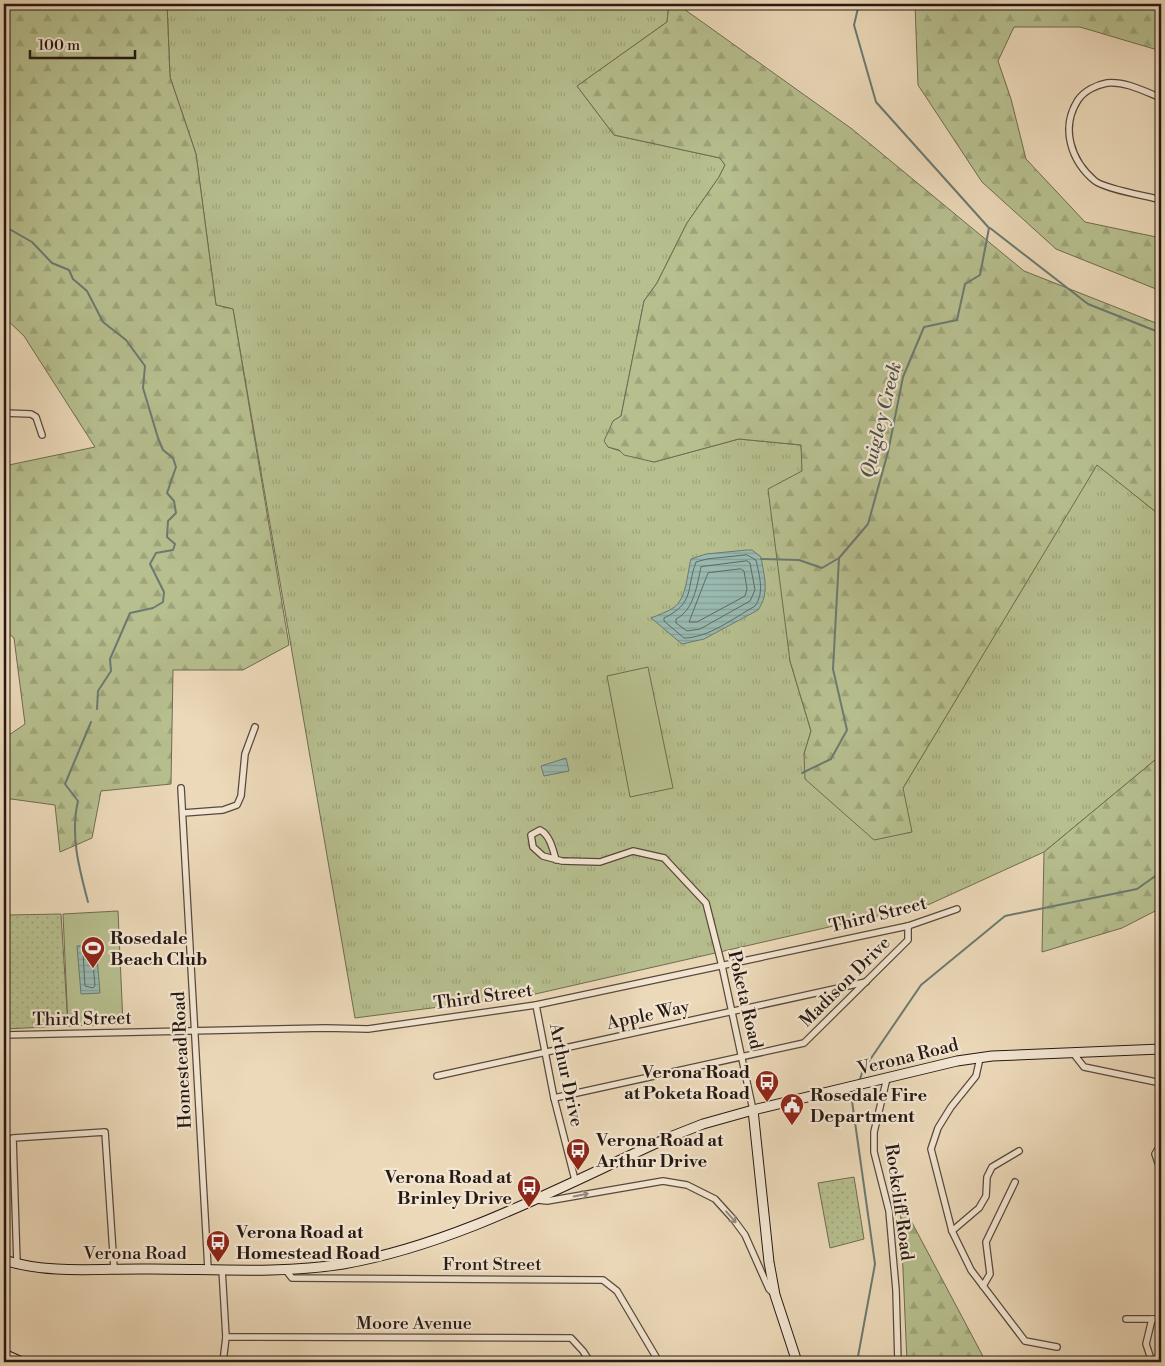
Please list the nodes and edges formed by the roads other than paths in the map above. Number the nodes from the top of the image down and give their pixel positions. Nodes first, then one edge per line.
1 (1161, 98) edge
2 (1161, 200) edge
3 (4, 413) edge
4 (42, 436) dead end
5 (255, 727) dead end
6 (181, 788) dead end
7 (183, 813) junction
8 (556, 860) junction
9 (957, 909) dead end
10 (908, 926) junction
11 (722, 966) junction
12 (866, 982) junction
13 (536, 1005) junction
14 (732, 1013) junction
15 (195, 1031) junction
16 (4, 1035) edge
17 (1161, 1049) edge
18 (544, 1052) junction
19 (1073, 1053) junction
20 (743, 1058) junction
21 (980, 1058) junction
22 (437, 1076) dead end
23 (887, 1078) junction
24 (1161, 1083) edge
25 (554, 1098) junction
26 (753, 1110) junction
27 (1161, 1144) edge
28 (1019, 1151) dead end
29 (1161, 1165) edge
30 (575, 1180) junction
31 (1015, 1182) dead end
32 (533, 1199) junction
33 (952, 1231) junction
34 (4, 1260) edge
35 (17, 1264) junction
36 (114, 1268) junction
37 (208, 1269) junction
38 (285, 1269) junction
39 (222, 1270) junction
40 (984, 1286) junction
41 (775, 1295) junction
42 (1126, 1319) dead end
43 (1152, 1319) junction
44 (1161, 1320) edge
45 (226, 1337) junction
46 (1057, 1347) dead end
47 (4, 1354) edge
48 (22, 1362) edge
49 (223, 1362) edge
50 (590, 1362) edge
51 (659, 1362) edge
52 (797, 1362) edge
53 (898, 1362) edge
54 (1152, 1362) edge

1 - 2 street
3 - 4 street
5 - 7 street
6 - 7 street, Homestead Road
7 - 15 street, Homestead Road
8 - 8 street, Poketa Road
8 - 11 street, Poketa Road
9 - 10 street, Third Street
10 - 11 street, Third Street
10 - 12 street, Madison Drive
11 - 13 street, Third Street
11 - 14 street, Poketa Road
12 - 14 street, Apple Way
12 - 20 street, Madison Drive
13 - 15 street, Third Street
13 - 18 street, Arthur Drive
14 - 18 street, Apple Way
14 - 20 street, Poketa Road
15 - 16 street, Third Street
15 - 37 street, Homestead Road
17 - 19 street, Verona Road
18 - 22 street, Apple Way
18 - 25 street, Arthur Drive
19 - 21 street, Verona Road
19 - 24 street
20 - 25 street, Madison Drive
20 - 26 street, Poketa Road
21 - 23 street, Verona Road
21 - 33 street
23 - 26 street, Verona Road
23 - 53 street, Rockcliff Road
25 - 30 street, Arthur Drive
26 - 30 street, Verona Road
26 - 41 street, Poketa Road
27 - 29 street
28 - 33 street
30 - 32 street, Verona Road
31 - 40 street
32 - 38 street, Verona Road
32 -> 41 street
33 - 40 street
34 - 35 street, Verona Road
35 - 36 street, Verona Road
35 - 36 street
36 - 37 street, Verona Road
37 - 39 street, Verona Road
38 - 39 street, Verona Road
38 - 51 street, Front Street
39 - 45 street
40 - 46 street
41 - 52 street, Poketa Road
42 - 43 street
43 - 44 street
43 - 54 street
45 - 49 street
45 - 50 street, Moore Avenue
47 - 48 street

